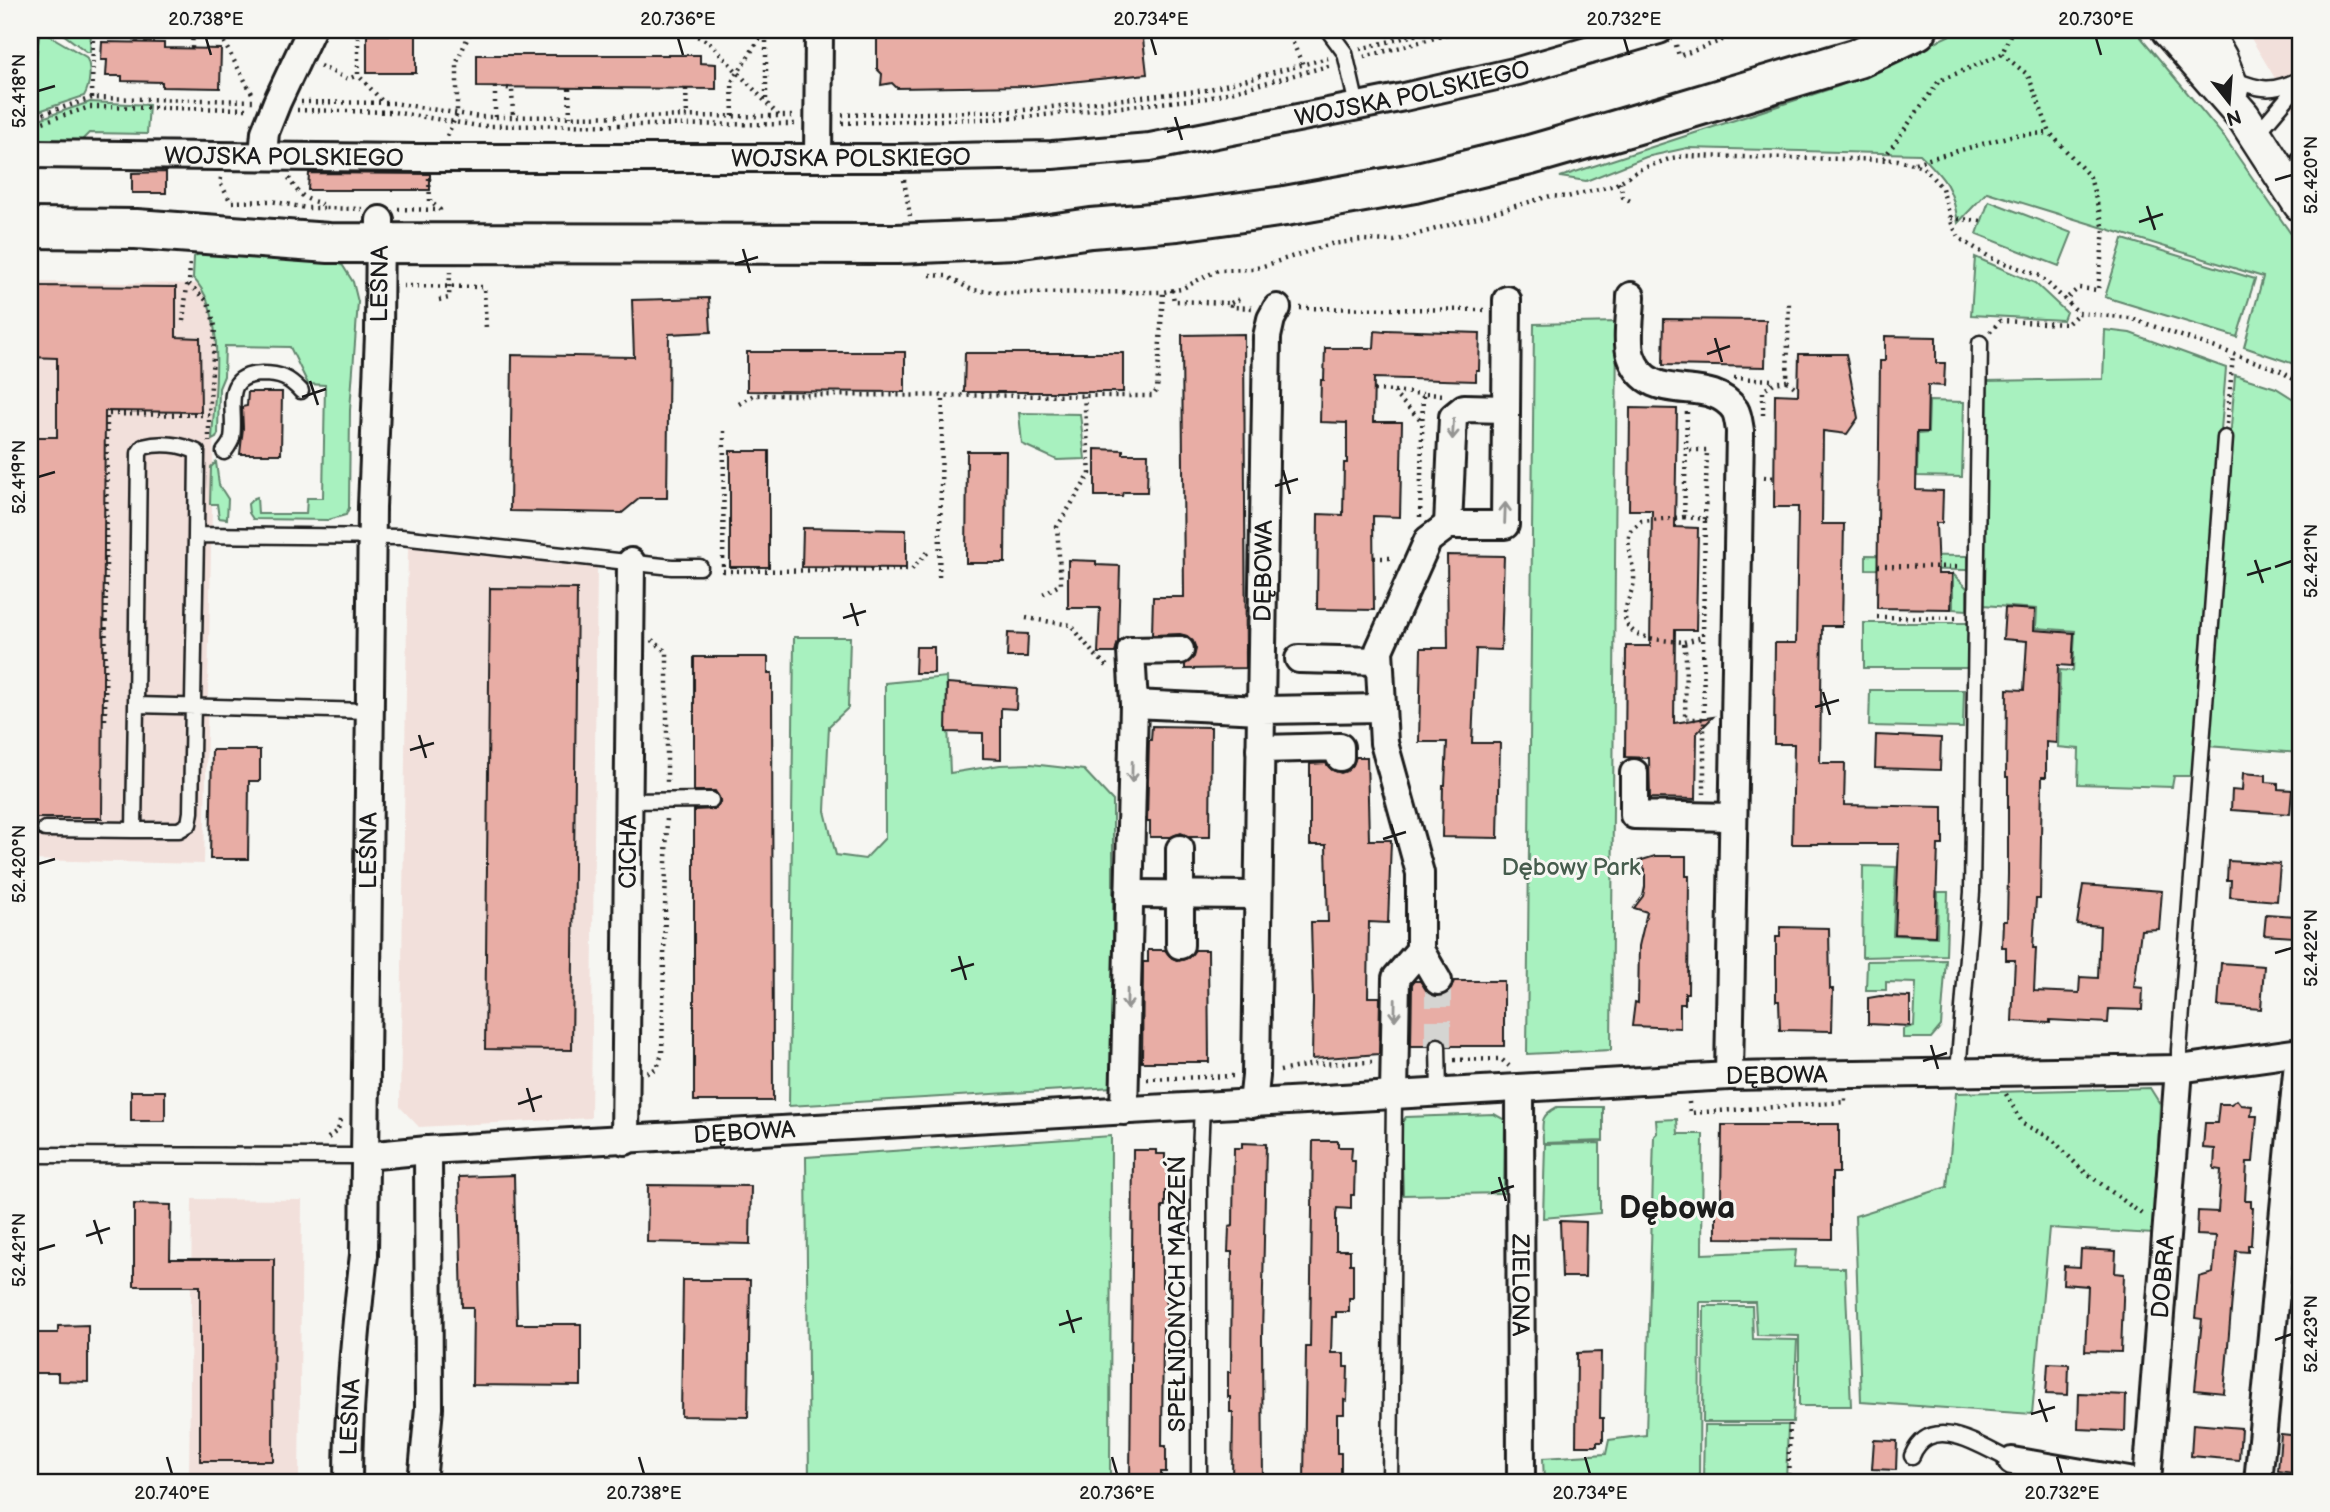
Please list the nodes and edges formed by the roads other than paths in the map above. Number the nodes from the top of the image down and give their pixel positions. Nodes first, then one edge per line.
1 (311, 30) edge
2 (819, 30) edge
3 (1328, 30) edge
4 (1855, 30) edge
5 (1917, 30) edge
6 (2168, 30) edge
7 (2204, 30) edge
8 (1666, 33) edge
9 (2228, 77) junction
10 (2300, 81) edge
11 (1701, 104) junction
12 (1357, 106) junction
13 (2249, 126) junction
14 (30, 154) edge
15 (263, 156) junction
16 (818, 158) junction
17 (2300, 159) edge
18 (2299, 201) edge
19 (30, 228) edge
20 (1091, 228) junction
21 (380, 231) junction
22 (1631, 296) dead end
23 (1279, 303) road end
24 (1507, 305) road end
25 (1980, 342) road end
26 (301, 391) dead end
27 (1506, 409) junction
28 (2225, 438) road end
29 (224, 452) dead end
30 (1448, 526) junction
31 (196, 535) junction
32 (372, 535) junction
33 (631, 562) junction
34 (700, 567) dead end
35 (1180, 650) dead end
36 (1299, 659) dead end
37 (1379, 661) junction
38 (1134, 704) junction
39 (136, 705) junction
40 (192, 706) junction
41 (1382, 708) junction
42 (1261, 710) junction
43 (370, 711) junction
44 (1260, 749) junction
45 (1340, 757) dead end
46 (1634, 773) dead end
47 (711, 800) dead end
48 (628, 802) junction
49 (1733, 817) junction
50 (45, 829) dead end
51 (134, 830) junction
52 (1180, 849) dead end
53 (1129, 894) junction
54 (1181, 895) junction
55 (1258, 895) junction
56 (1180, 945) dead end
57 (1420, 950) junction
58 (1438, 981) tunnel mouth
59 (1438, 1046) tunnel mouth
60 (2300, 1046) edge
61 (2300, 1052) edge
62 (2179, 1069) junction
63 (1958, 1073) junction
64 (1729, 1076) junction
65 (1520, 1089) junction
66 (1439, 1093) junction
67 (1394, 1096) junction
68 (1253, 1104) junction
69 (1202, 1107) junction
70 (1124, 1111) junction
71 (625, 1141) junction
72 (428, 1150) junction
73 (30, 1155) edge
74 (365, 1156) junction
75 (1912, 1456) dead end
76 (2012, 1461) joint
77 (348, 1482) edge
78 (422, 1482) edge
79 (1199, 1482) edge
80 (1390, 1482) edge
81 (1521, 1482) edge
82 (2134, 1482) edge
83 (2147, 1482) edge
84 (2258, 1482) edge

1 - 15 street
2 - 16 street
3 - 12 lane
4 - 11 main road
5 - 11 main road
6 - 13 street
7 - 9 street
8 - 12 street, WOJSKA POLSKIEGO
9 - 10 lane
9 - 13 street
10 - 13 lane
11 - 20 main road
12 - 16 street, WOJSKA POLSKIEGO
13 - 18 street
14 - 15 street, WOJSKA POLSKIEGO
15 - 16 street, WOJSKA POLSKIEGO
17 - 18 lane
19 - 21 main road
20 - 21 main road
20 - 21 main road
21 - 32 street, LEŚNA
22 - 49 street
23 - 42 street, DĘBOWA
24 - 27 street
25 - 63 lane
26 - 29 lane
27 -> 30 street
30 -> 27 street
28 - 62 lane
30 - 37 street
31 - 32 lane
31 - 39 lane
31 - 40 lane
32 - 33 lane
32 - 43 street, LEŚNA
33 - 34 lane
33 - 48 street, CICHA
35 - 38 street
36 - 37 street
37 - 41 street
38 - 42 street
38 -> 53 street
39 - 40 lane
39 - 51 lane
40 - 43 lane
40 - 51 lane
41 - 42 street
41 - 57 street
42 - 44 street, DĘBOWA
43 - 74 street, LEŚNA
44 - 45 street
44 - 55 street, DĘBOWA
46 - 49 street
47 - 48 lane
48 - 71 street, CICHA
49 - 64 street
50 - 51 lane
52 - 54 street
53 - 54 street
53 -> 70 street
54 - 55 street
54 - 56 street
55 - 68 street, DĘBOWA
57 - 58 street
57 -> 67 street
59 - 66 lane
60 - 61 lane
61 - 62 street, DĘBOWA
61 - 84 street
62 - 63 street, DĘBOWA
62 - 83 street, DOBRA
63 - 64 street, DĘBOWA
64 - 65 street, DĘBOWA
65 - 66 street, DĘBOWA
65 - 81 street, ZIELONA
66 - 67 street, DĘBOWA
67 - 68 street, DĘBOWA
67 - 80 lane
68 - 69 street, DĘBOWA
69 - 70 street, DĘBOWA
69 - 79 lane, SPEŁNIONYCH MARZEŃ
70 - 71 street, DĘBOWA
71 - 72 street, DĘBOWA
72 - 74 street, DĘBOWA
72 - 78 street
73 - 74 lane
74 - 77 street, LEŚNA
75 - 76 lane
76 - 82 street

